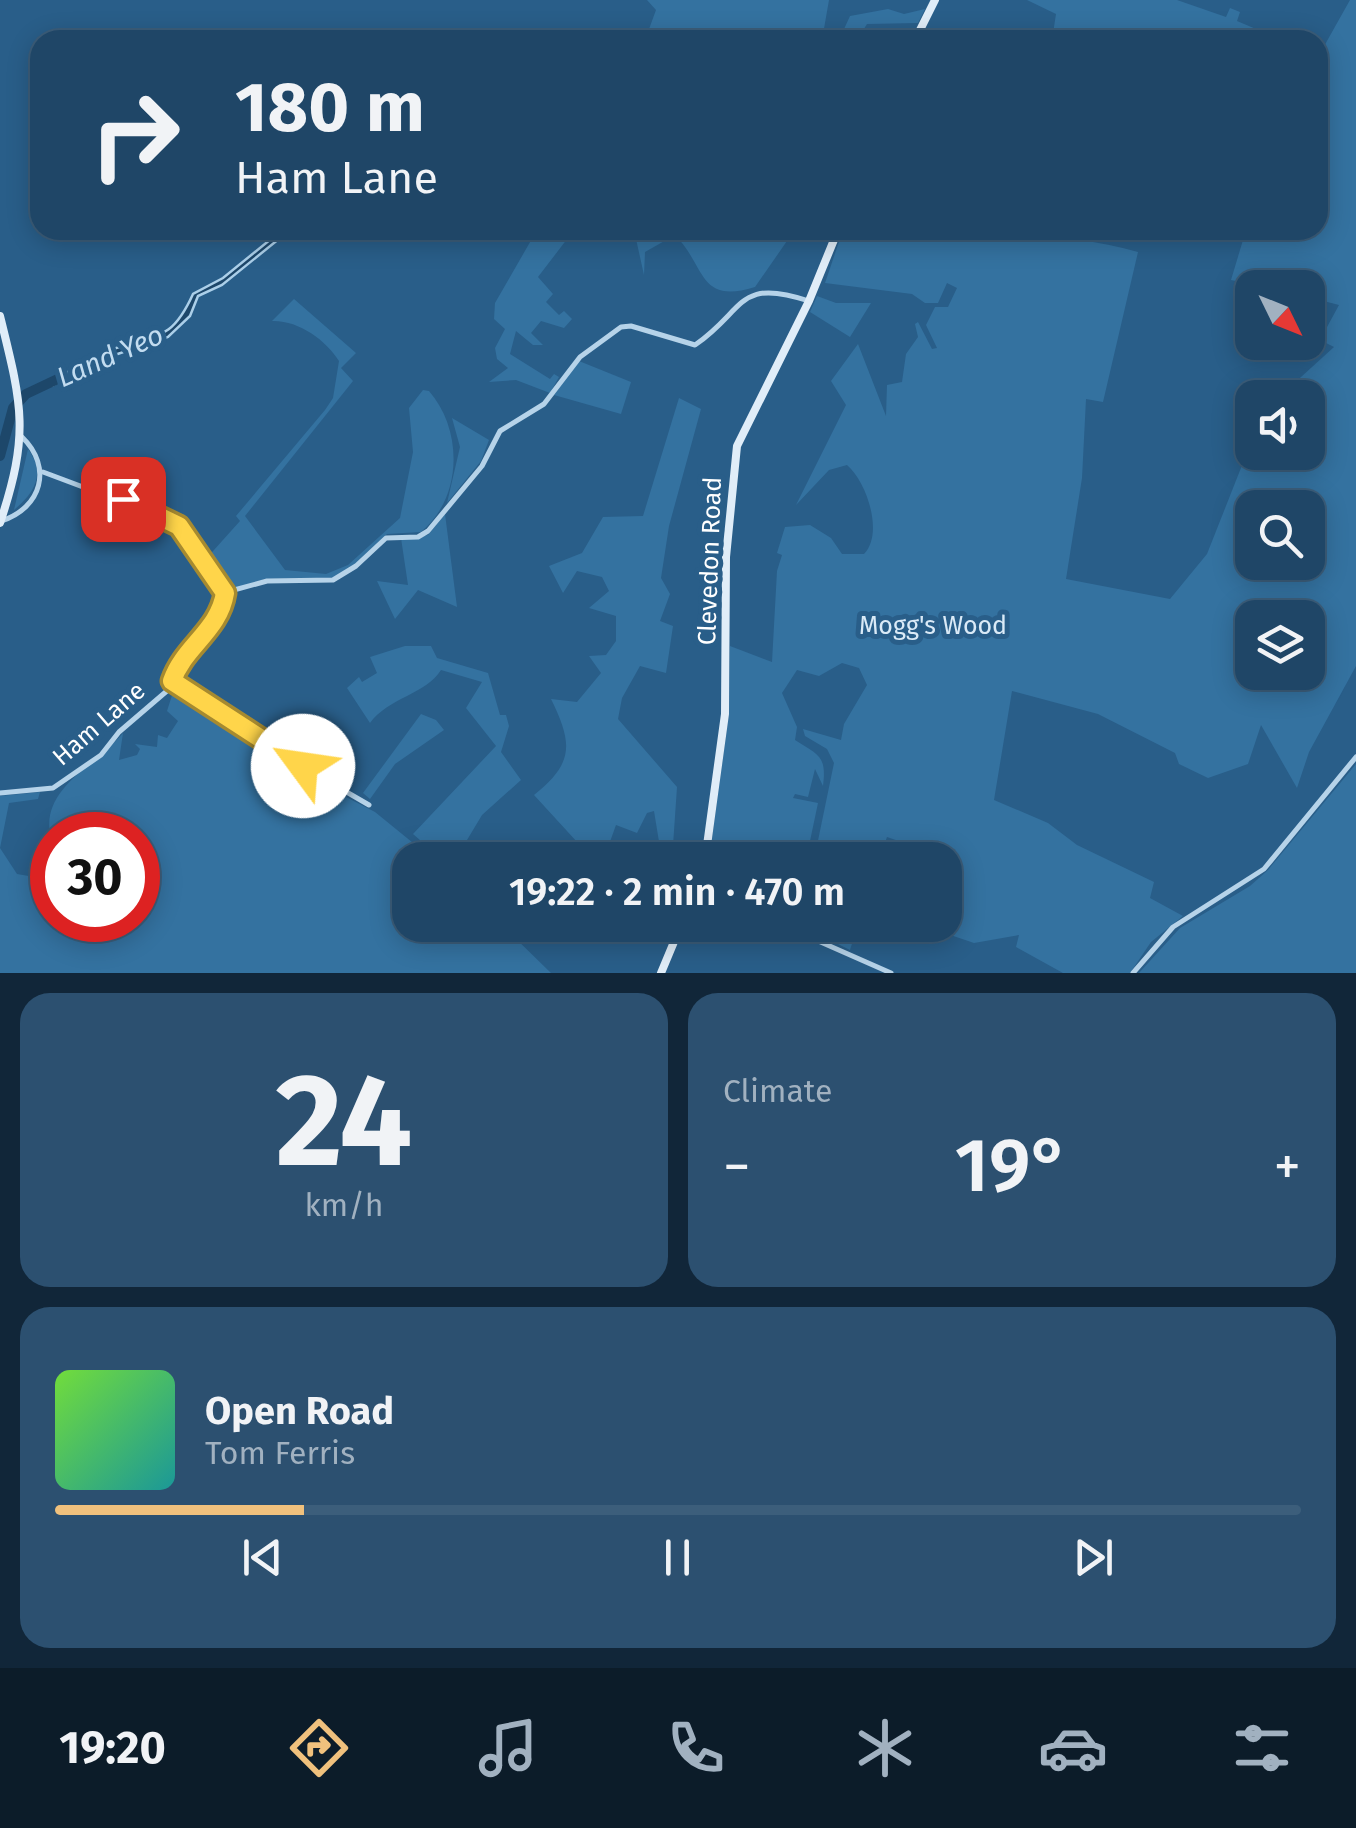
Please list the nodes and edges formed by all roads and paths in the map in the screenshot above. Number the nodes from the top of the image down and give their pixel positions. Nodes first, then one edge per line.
1 (935, 0) edge
2 (920, 30) edge
3 (834, 240) edge
4 (810, 301) junction
5 (0, 316) edge
6 (22, 437) junction
7 (42, 472) junction
8 (0, 522) edge
9 (225, 593) junction
10 (172, 681) junction
11 (1356, 758) edge
12 (0, 793) edge
13 (369, 805) dead end
14 (708, 842) edge
15 (674, 942) edge
16 (821, 942) edge
17 (661, 973) edge
18 (891, 973) edge
19 (1133, 973) edge

1 - 2 main road
3 - 4 main road, Clevedon Road
4 - 9 street
4 - 14 main road, Clevedon Road
5 - 6 main road
6 - 7 street
6 - 8 main road
7 - 8 street
7 - 9 street
9 - 10 street, Ham Lane
10 - 12 street, Ham Lane
10 - 13 street
11 - 19 street
15 - 17 main road
16 - 18 street

